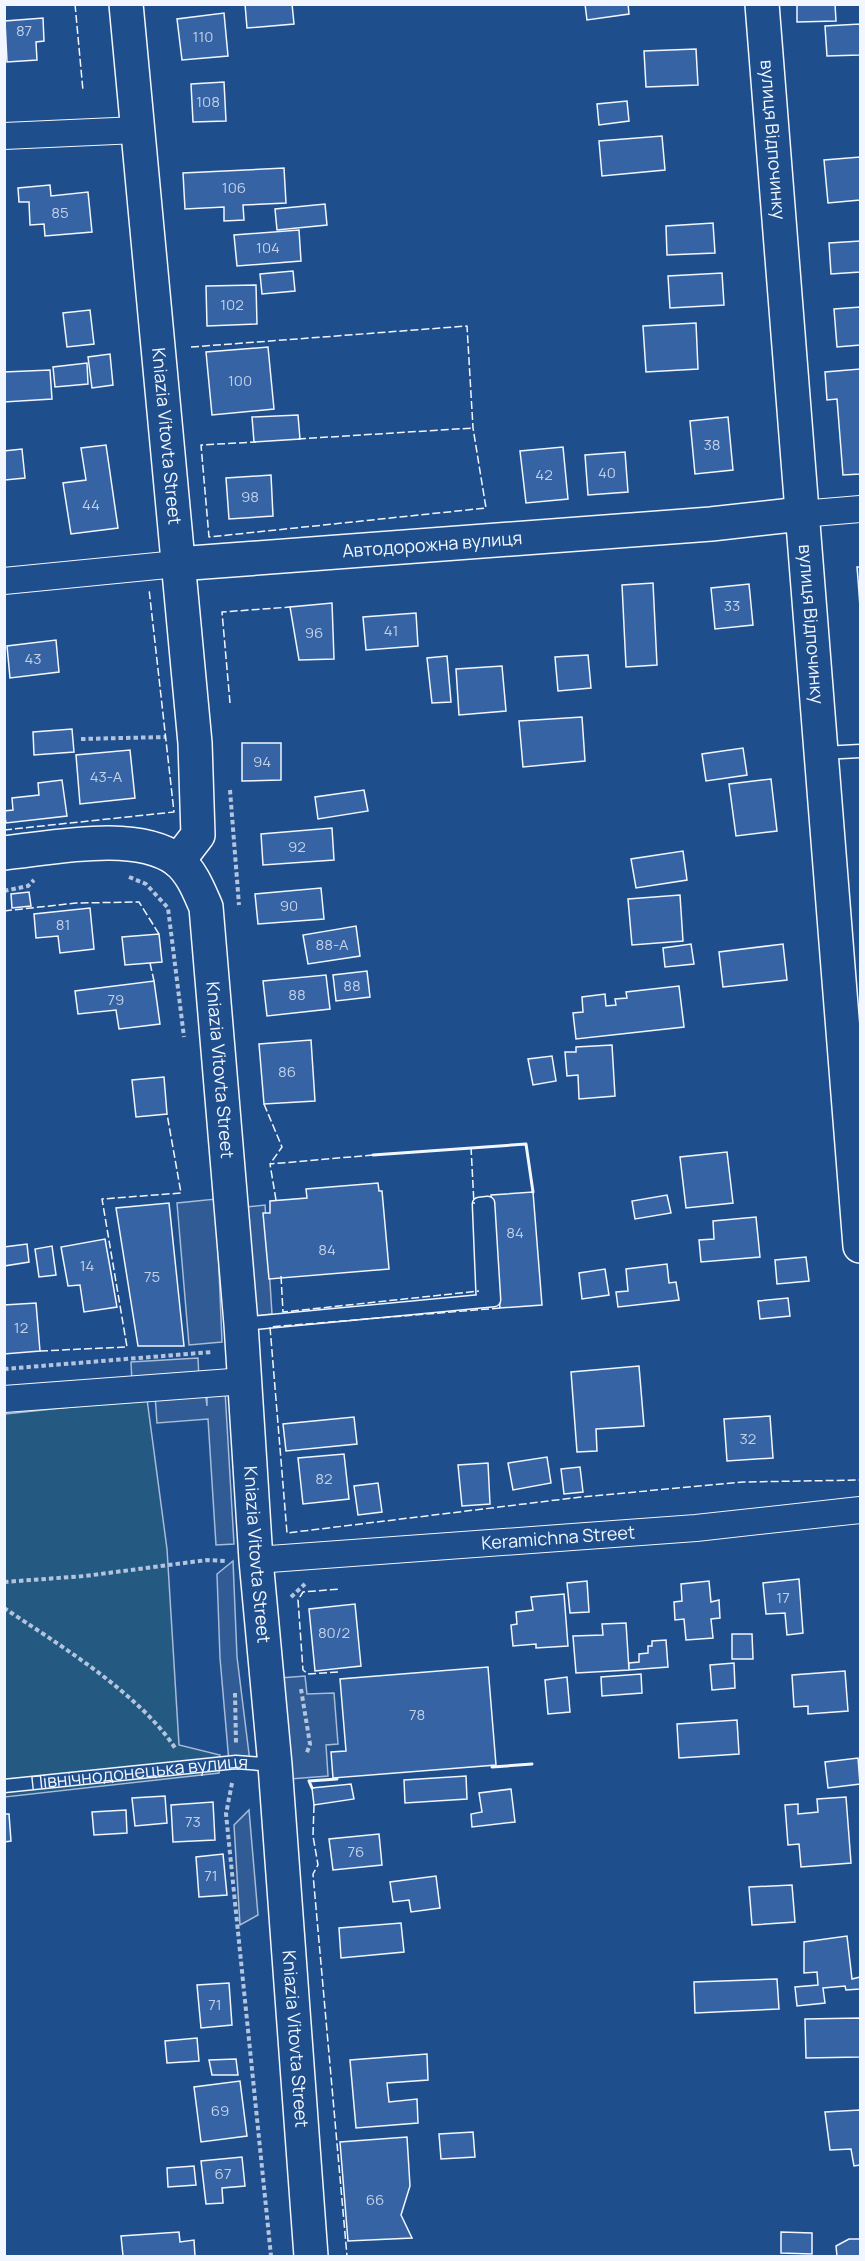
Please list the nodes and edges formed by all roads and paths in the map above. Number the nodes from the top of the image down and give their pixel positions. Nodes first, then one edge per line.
1 (126, 4) edge
2 (762, 4) edge
3 (137, 130) junction
4 (4, 136) edge
5 (861, 509) edge
6 (801, 514) junction
7 (177, 564) junction
8 (4, 581) edge
9 (176, 737) dead end
10 (81, 739) dead end
11 (861, 751) edge
12 (822, 753) junction
13 (4, 853) edge
14 (178, 861) junction
15 (147, 884) dead end
16 (184, 1043) dead end
17 (861, 1246) edge
18 (483, 1301) junction
19 (241, 1324) junction
20 (211, 1340) dead end
21 (212, 1352) junction
22 (4, 1369) edge
23 (230, 1382) junction
24 (4, 1399) edge
25 (861, 1510) edge
26 (334, 1555) junction
27 (245, 1561) junction
28 (4, 1582) edge
29 (289, 1600) dead end
30 (4, 1608) edge
31 (299, 1684) dead end
32 (177, 1752) dead end
33 (236, 1762) junction
34 (289, 1764) junction
35 (4, 1786) edge
36 (271, 2256) edge
37 (311, 2256) edge

1 - 3 street, Kniazia Vitovta Street
2 - 6 street, вулиця Відпочинку
3 - 4 street
3 - 7 street, Kniazia Vitovta Street
5 - 6 street, Автодорожна вулиця
6 - 7 street, Автодорожна вулиця
6 - 12 street, вулиця Відпочинку
7 - 8 street, Автодорожна вулиця
7 - 14 street, Kniazia Vitovta Street
9 - 10 path
11 - 12 lane
12 - 17 street, вулиця Відпочинку
13 - 14 street, Kniazia Vitovta Street
14 - 19 street, Kniazia Vitovta Street
15 - 16 path
18 - 18 lane
18 - 19 lane
19 - 23 street, Kniazia Vitovta Street
20 - 21 path
21 - 22 path
21 - 23 path
23 - 24 street
23 - 27 street, Kniazia Vitovta Street
25 - 26 street, Keramichna Street
26 - 27 street, Keramichna Street
26 - 29 path
27 - 28 path
27 - 34 street, Kniazia Vitovta Street
30 - 32 path
31 - 34 path
33 - 34 lane, Північнодонецька вулиця
33 - 35 lane, Північнодонецька вулиця
33 - 36 path
34 - 37 street, Kniazia Vitovta Street

